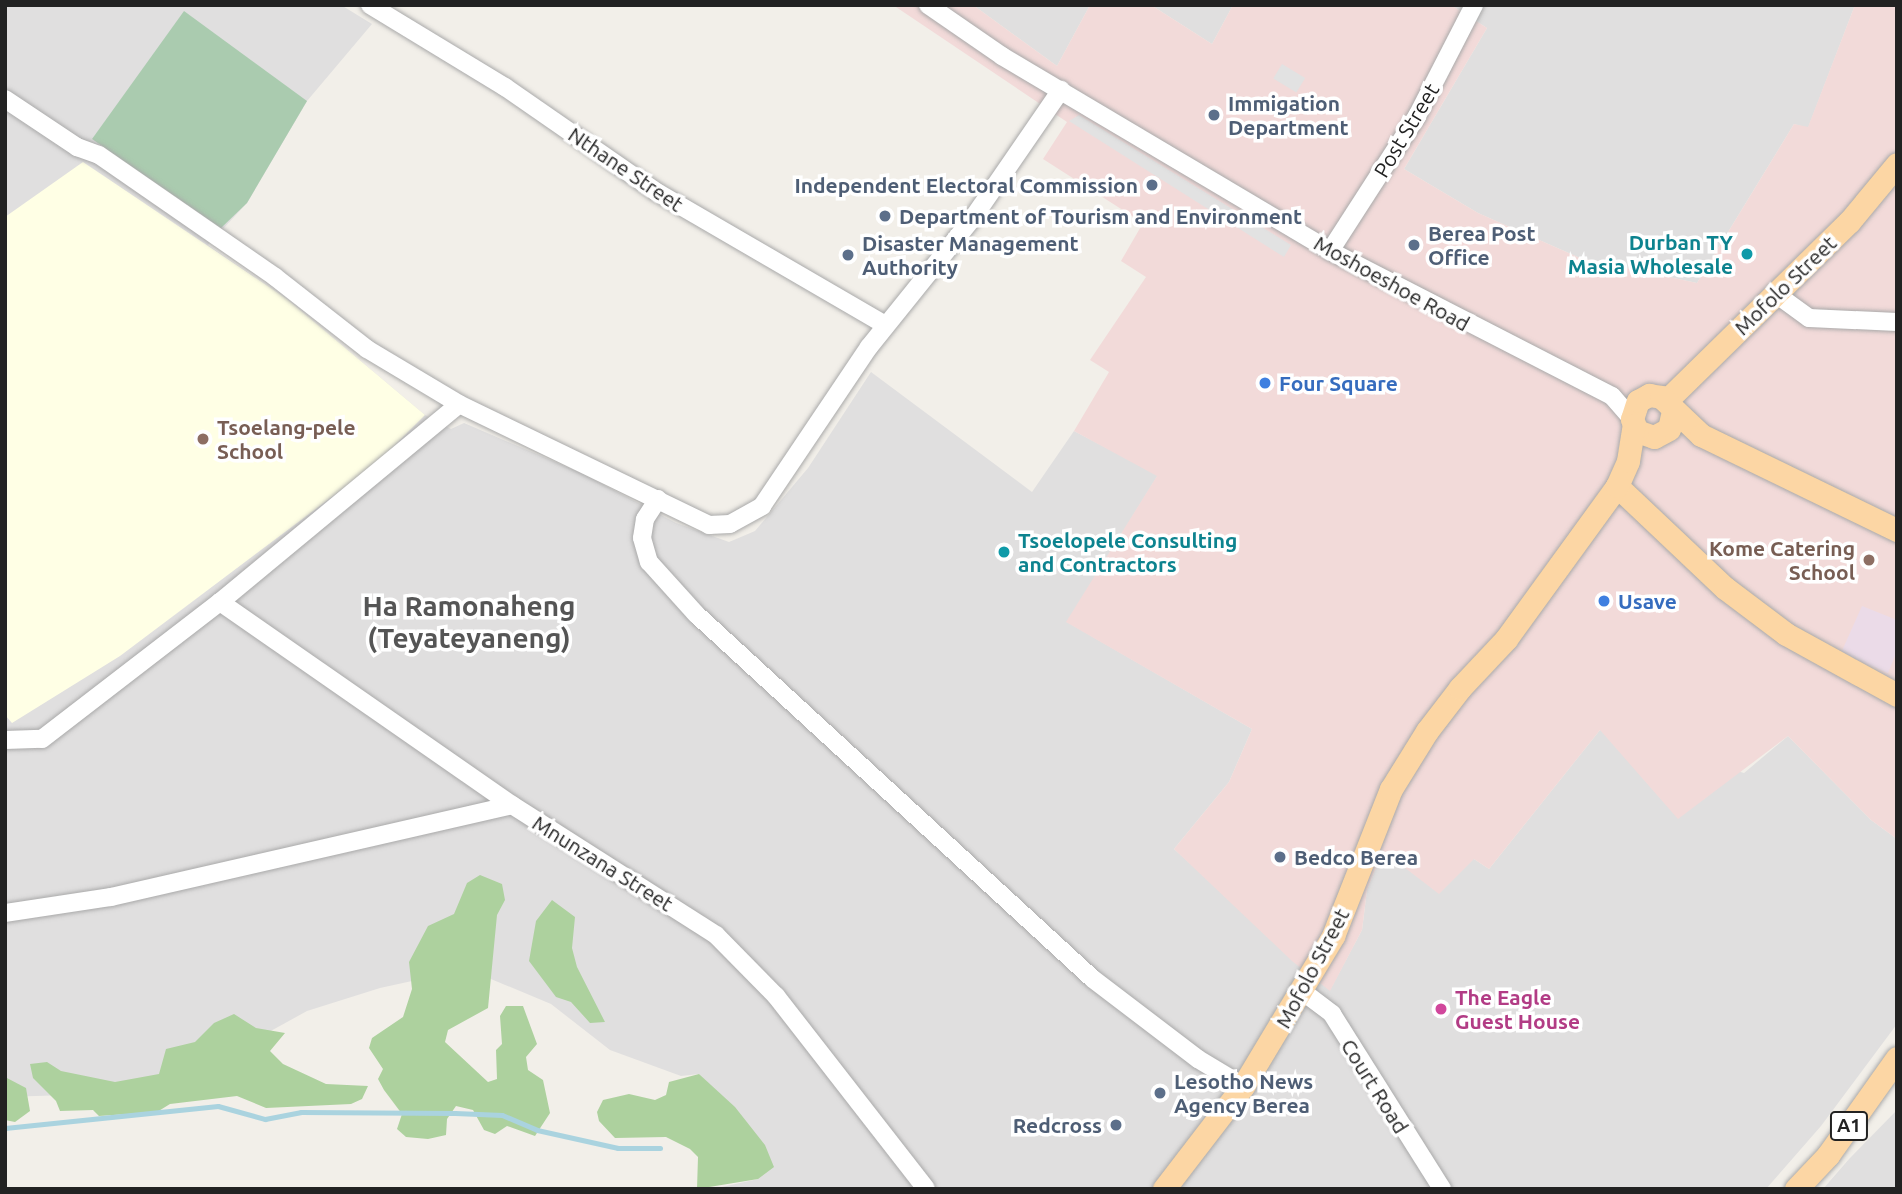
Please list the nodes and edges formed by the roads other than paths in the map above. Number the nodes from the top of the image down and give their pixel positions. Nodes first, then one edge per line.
1 (370, 5) edge
2 (928, 5) edge
3 (1474, 5) edge
4 (1061, 90) junction
5 (5, 99) edge
6 (1897, 164) edge
7 (1330, 251) junction
8 (1776, 294) junction
9 (1897, 322) edge
10 (886, 325) junction
11 (1612, 396) junction
12 (1643, 397) junction
13 (459, 404) junction
14 (1670, 406) junction
15 (1633, 422) junction
16 (1659, 435) junction
17 (1702, 435) junction
18 (1628, 461) junction
19 (1617, 486) junction
20 (658, 499) junction
21 (1897, 530) edge
22 (220, 602) junction
23 (1897, 695) edge
24 (5, 740) edge
25 (512, 805) junction
26 (5, 913) edge
27 (1302, 991) junction
28 (1897, 1058) edge
29 (1243, 1086) junction
30 (926, 1189) edge
31 (1164, 1189) edge
32 (1442, 1189) edge
33 (1796, 1189) edge

1 - 10 street, Nthane Street
2 - 4 street, Moshoeshoe Road
3 - 7 street, Post Street
4 - 7 street, Moshoeshoe Road
4 - 10 street
5 - 13 street
6 - 8 main road, Mofolo Street
7 - 11 street, Moshoeshoe Road
8 - 9 street
8 - 14 main road, Mofolo Street
10 - 20 street
11 - 12 street, Moshoeshoe Road
11 - 15 street, Moshoeshoe Road
12 - 14 main road
12 - 15 main road
13 - 20 street
13 - 22 street
14 - 16 main road
14 - 17 main road
15 - 16 main road
15 - 18 main road, Mofolo Street
16 - 17 main road
16 - 18 main road, Mofolo Street
17 - 21 main road
18 - 19 main road, Mofolo Street
19 - 23 main road
19 - 27 main road, Mofolo Street
20 - 29 street
22 - 24 street
22 - 25 street, Mnunzana Street
25 - 26 street
25 - 30 street, Mnunzana Street
27 - 29 main road, Mofolo Street
27 - 32 street, Court Road
28 - 33 main road, A1
29 - 31 main road, Mofolo Street

